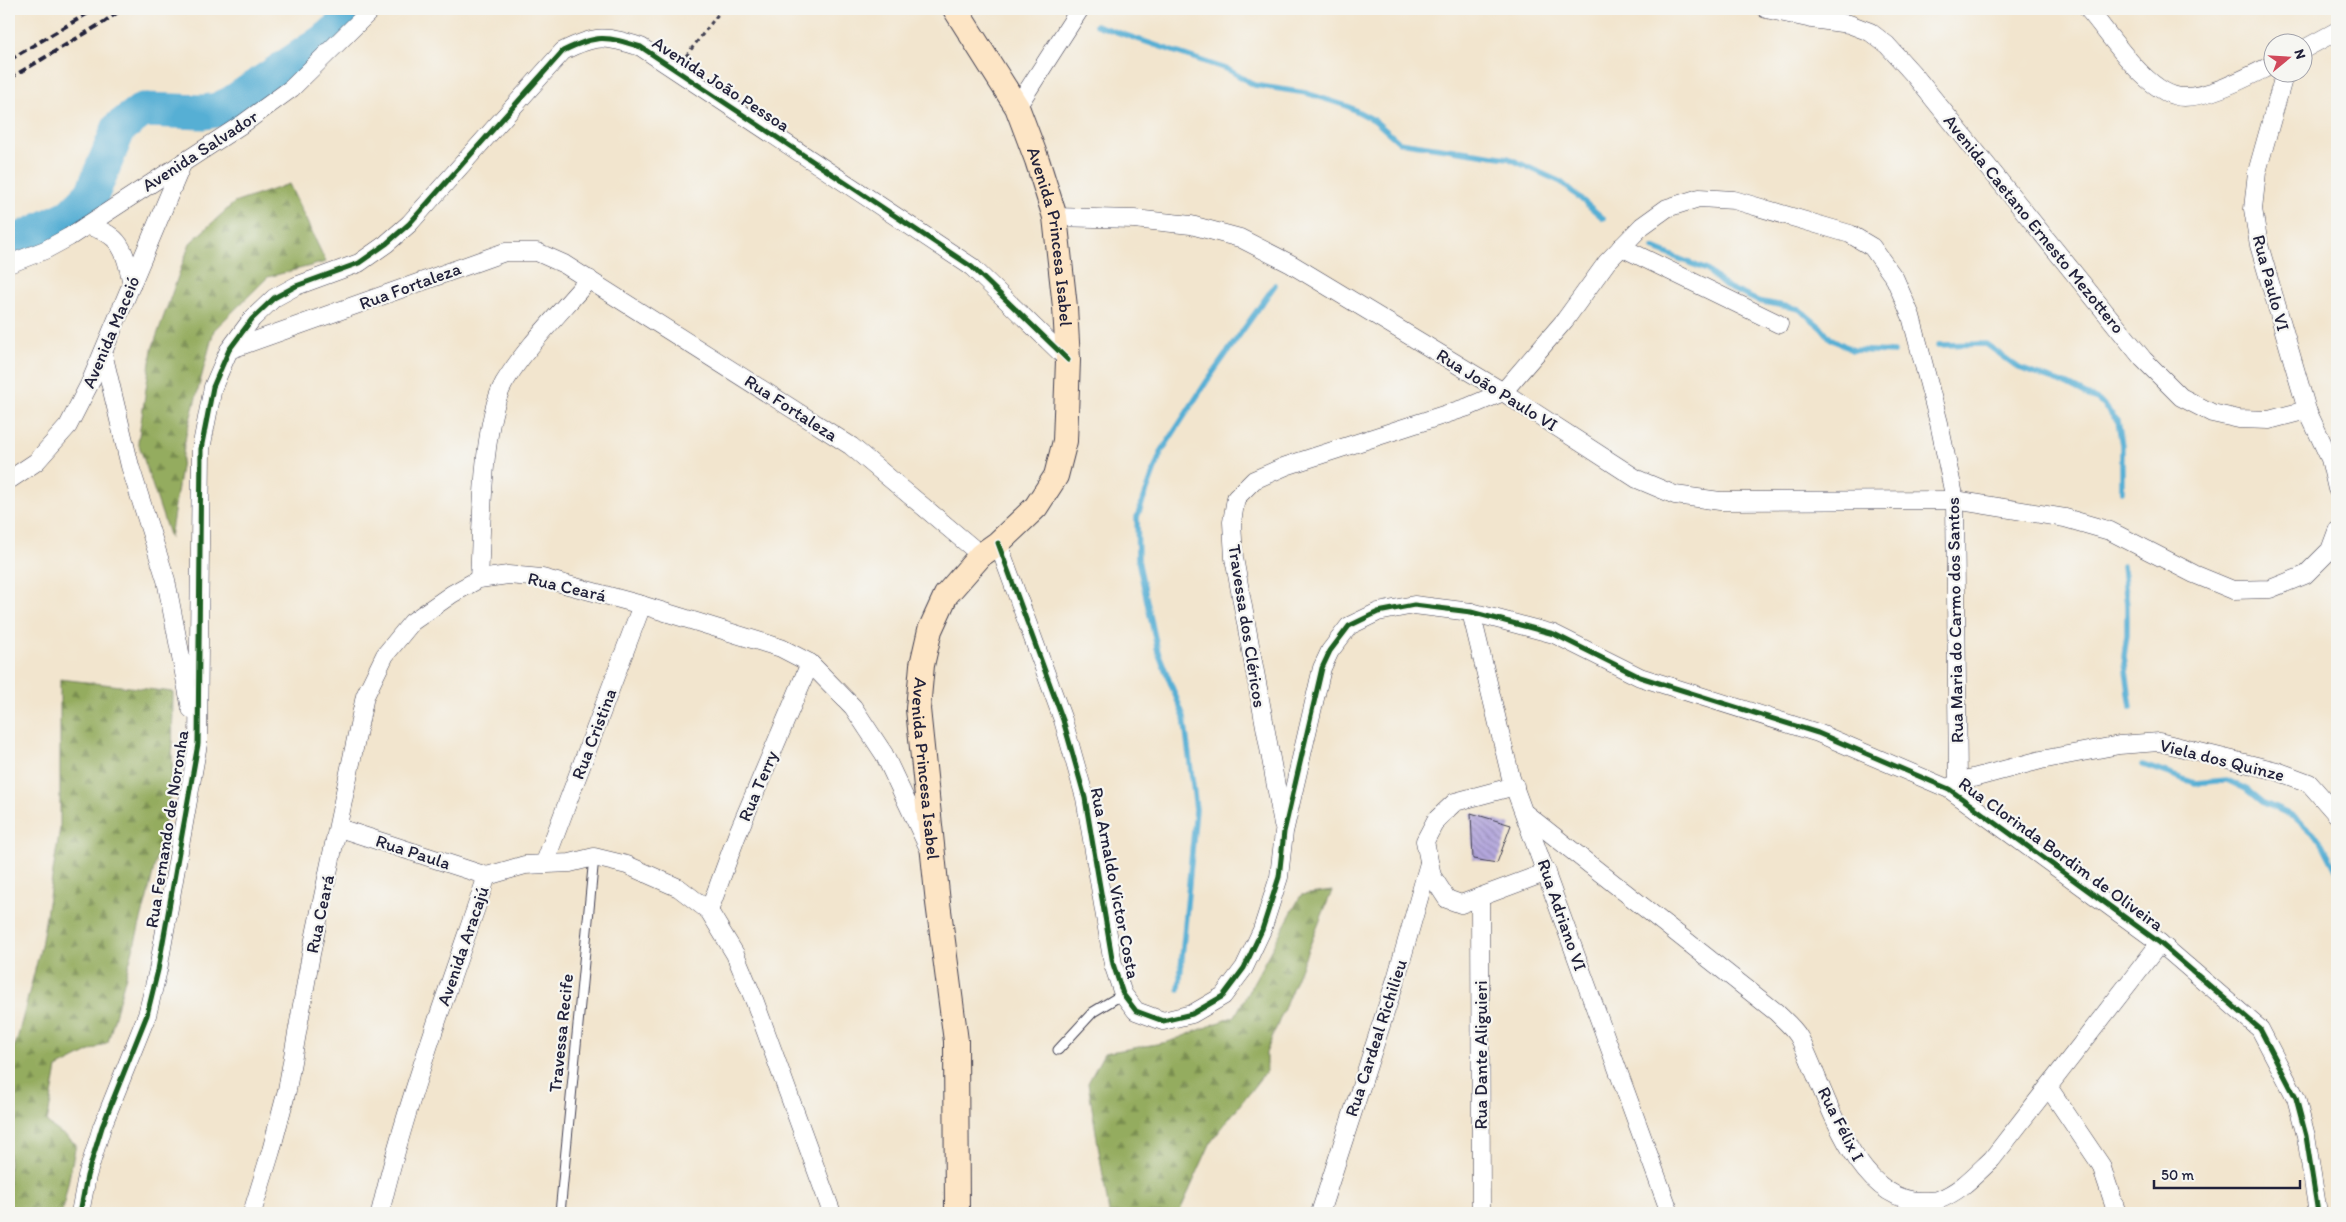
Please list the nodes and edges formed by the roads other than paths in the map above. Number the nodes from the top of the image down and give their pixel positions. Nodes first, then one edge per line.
1 (372, 9) edge
2 (955, 9) edge
3 (1080, 9) edge
4 (1766, 9) edge
5 (2088, 9) edge
6 (2337, 31) edge
7 (2314, 44) edge
8 (2264, 69) edge
9 (2282, 82) edge
10 (1017, 107) junction
11 (183, 162) junction
12 (1055, 217) junction
13 (86, 226) junction
14 (1621, 247) junction
15 (9, 264) edge
16 (589, 279) junction
17 (132, 284) junction
18 (1779, 324) dead end
19 (229, 350) junction
20 (103, 353) junction
21 (1068, 360) junction
22 (1503, 392) junction
23 (2307, 410) junction
24 (2334, 458) edge
25 (9, 480) edge
26 (2337, 489) edge
27 (1955, 500) junction
28 (2337, 531) edge
29 (990, 549) junction
30 (479, 579) junction
31 (642, 605) junction
32 (1471, 612) junction
33 (810, 663) junction
34 (198, 744) junction
35 (1953, 785) junction
36 (1515, 786) junction
37 (2336, 812) edge
38 (1526, 814) junction
39 (339, 828) junction
40 (1284, 832) junction
41 (933, 856) junction
42 (594, 857) junction
43 (545, 862) junction
44 (1429, 863) junction
45 (1547, 872) junction
46 (487, 876) junction
47 (1480, 897) junction
48 (710, 911) junction
49 (2160, 943) junction
50 (1123, 994) junction
51 (1058, 1050) dead end
52 (2049, 1088) junction
53 (1326, 1194) junction
54 (80, 1213) edge
55 (252, 1213) edge
56 (380, 1213) edge
57 (560, 1213) edge
58 (832, 1213) edge
59 (956, 1213) edge
60 (1308, 1213) edge
61 (1320, 1213) edge
62 (1481, 1213) edge
63 (1670, 1213) edge
64 (2117, 1213) edge
65 (2318, 1213) edge

1 - 11 street, Avenida Salvador
2 - 10 street, Avenida Princesa Isabel
3 - 10 street
4 - 23 street, Avenida Caetano Ernesto Mezottero
5 - 8 street
6 - 7 street
9 - 23 street, Rua Paulo VI
10 - 12 street, Avenida Princesa Isabel
11 - 13 street, Avenida Salvador
11 - 17 street, Avenida Maceió
12 - 21 street, Avenida Princesa Isabel
12 - 22 street, Rua João Paulo VI
13 - 15 street, Avenida Salvador
13 - 17 street
14 - 18 street
14 - 22 street, Rua Maria do Carmo dos Santos
14 - 27 street, Rua Maria do Carmo dos Santos
16 - 19 street, Rua Fortaleza
16 - 29 street, Rua Fortaleza
16 - 30 street
17 - 20 street, Avenida Maceió
19 - 21 street, Avenida João Pessoa
19 - 34 street, Rua Fernando de Noronha
20 - 25 street, Avenida Maceió
20 - 34 street
21 - 29 street, Avenida Princesa Isabel
22 - 27 street, Rua João Paulo VI
22 - 40 street, Travessa dos Cléricos
23 - 24 street, Rua Paulo VI
24 - 26 street, Rua Paulo VI
27 - 28 street
27 - 35 street, Rua Maria do Carmo dos Santos
29 - 41 street, Avenida Princesa Isabel
29 - 50 street, Rua Arnaldo Victor Costa
30 - 31 street, Rua Ceará
30 - 39 street, Rua Ceará
31 - 33 street, Rua Ceará
31 - 43 street, Rua Cristina
32 - 35 street, Rua Clorinda Bordim de Oliveira
32 - 36 street, Rua Adriano VI
32 - 40 street, Rua Arnaldo Victor Costa
33 - 41 street, Rua Ceará
33 - 48 street, Rua Terry
34 - 54 street, Rua Fernando de Noronha
35 - 37 street, Viela dos Quinze
35 - 49 street, Rua Clorinda Bordim de Oliveira
36 - 38 street, Rua Adriano VI
36 - 44 street
38 - 45 street, Rua Adriano VI
38 - 52 street, Rua Félix I
39 - 46 street, Rua Paula
39 - 55 street, Rua Ceará
40 - 50 street, Rua Arnaldo Victor Costa
41 - 59 street, Avenida Princesa Isabel
42 - 43 street, Avenida Aracajú
42 - 48 street, Avenida Aracajú
42 - 57 lane, Travessa Recife
43 - 46 street, Avenida Aracajú
44 - 47 street
44 - 53 street, Rua Cardeal Richilieu
45 - 47 street
45 - 63 street, Rua Adriano VI
46 - 56 street, Avenida Aracajú
47 - 62 street, Rua Dante Aliguieri
48 - 58 street, Avenida Aracajú
49 - 52 street, Rua Félix I
49 - 65 street, Rua Clorinda Bordim de Oliveira
50 - 51 lane
52 - 64 street
53 - 60 street
53 - 61 street, Rua Cardeal Richilieu

